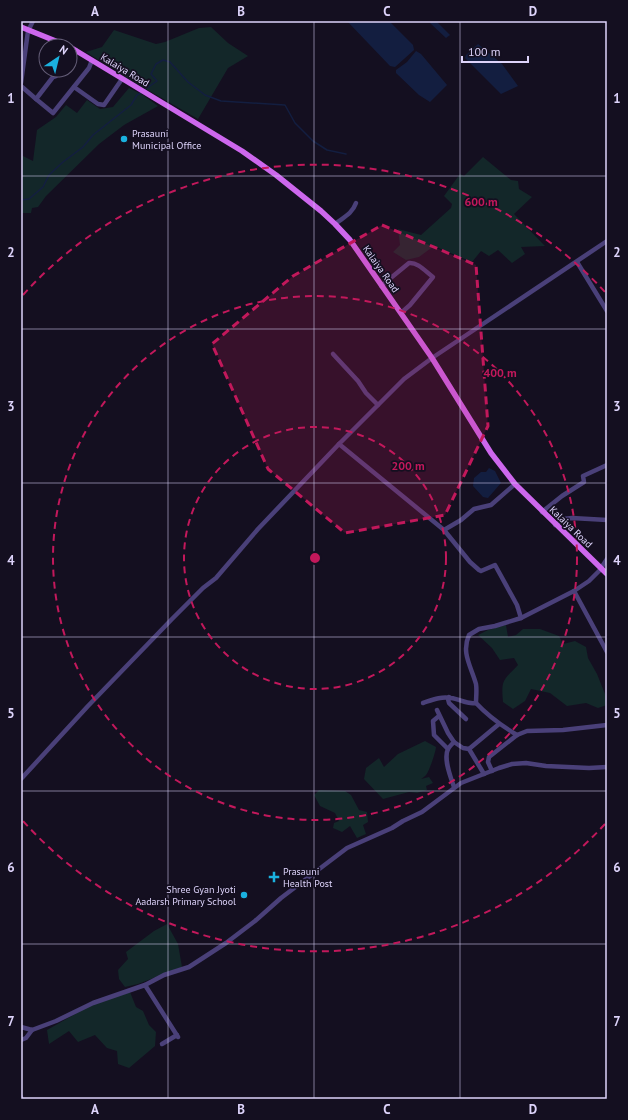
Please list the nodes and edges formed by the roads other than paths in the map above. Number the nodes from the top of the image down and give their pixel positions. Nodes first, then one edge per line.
1 (33, 21) edge
2 (21, 27) edge
3 (28, 31) junction
4 (46, 38) edge
5 (78, 51) edge
6 (92, 60) junction
7 (52, 78) edge
8 (122, 79) junction
9 (21, 84) edge
10 (74, 87) junction
11 (36, 98) junction
12 (356, 203) dead end
13 (335, 224) junction
14 (607, 241) edge
15 (576, 262) junction
16 (382, 286) junction
17 (607, 311) edge
18 (401, 313) junction
19 (333, 354) dead end
20 (432, 358) junction
21 (378, 405) junction
22 (339, 444) junction
23 (607, 465) edge
24 (515, 484) junction
25 (542, 512) junction
26 (607, 520) edge
27 (555, 525) junction
28 (444, 530) junction
29 (607, 559) edge
30 (600, 568) junction
31 (607, 574) edge
32 (574, 591) junction
33 (521, 618) junction
34 (607, 652) edge
35 (450, 697) junction
36 (423, 703) dead end
37 (476, 703) junction
38 (437, 710) dead end
39 (439, 716) junction
40 (466, 719) dead end
41 (499, 724) junction
42 (607, 725) edge
43 (517, 735) junction
44 (454, 742) junction
45 (448, 749) junction
46 (469, 749) junction
47 (607, 767) edge
48 (492, 771) junction
49 (484, 774) junction
50 (21, 779) edge
51 (454, 787) junction
52 (145, 985) junction
53 (21, 1027) edge
54 (32, 1030) junction
55 (21, 1040) edge
56 (162, 1044) dead end

1 - 3 street
2 - 3 main road, Kalaiya Road
3 - 4 main road, Kalaiya Road
3 - 9 street
5 - 6 main road, Kalaiya Road
6 - 8 main road, Kalaiya Road
6 - 10 street
7 - 11 street
8 - 10 street
8 - 13 main road, Kalaiya Road
9 - 11 street
10 - 11 street
12 - 13 street
13 - 16 main road, Kalaiya Road
14 - 15 street
15 - 17 street
15 - 20 street
16 - 18 main road, Kalaiya Road
16 - 18 street
18 - 20 main road, Kalaiya Road
19 - 21 street
20 - 21 street
20 - 24 main road, Kalaiya Road
21 - 22 street
22 - 28 street
22 - 50 street
23 - 25 street
24 - 25 main road, Kalaiya Road
24 - 28 street
25 - 27 main road, Kalaiya Road
26 - 27 street
27 - 30 main road, Kalaiya Road
28 - 33 street
29 - 30 street
30 - 31 main road, Kalaiya Road
30 - 32 street
32 - 33 street
32 - 34 street
33 - 37 street
35 - 36 street
35 - 37 street
35 - 40 street
37 - 41 street
38 - 39 street
39 - 44 street
39 - 45 street
41 - 43 street
41 - 46 street
42 - 43 street
43 - 48 street
44 - 45 street
44 - 46 street
45 - 51 street
46 - 49 street
47 - 48 street
48 - 49 street
49 - 51 street
51 - 52 street
52 - 54 street
52 - 56 street
53 - 54 street
54 - 55 street

